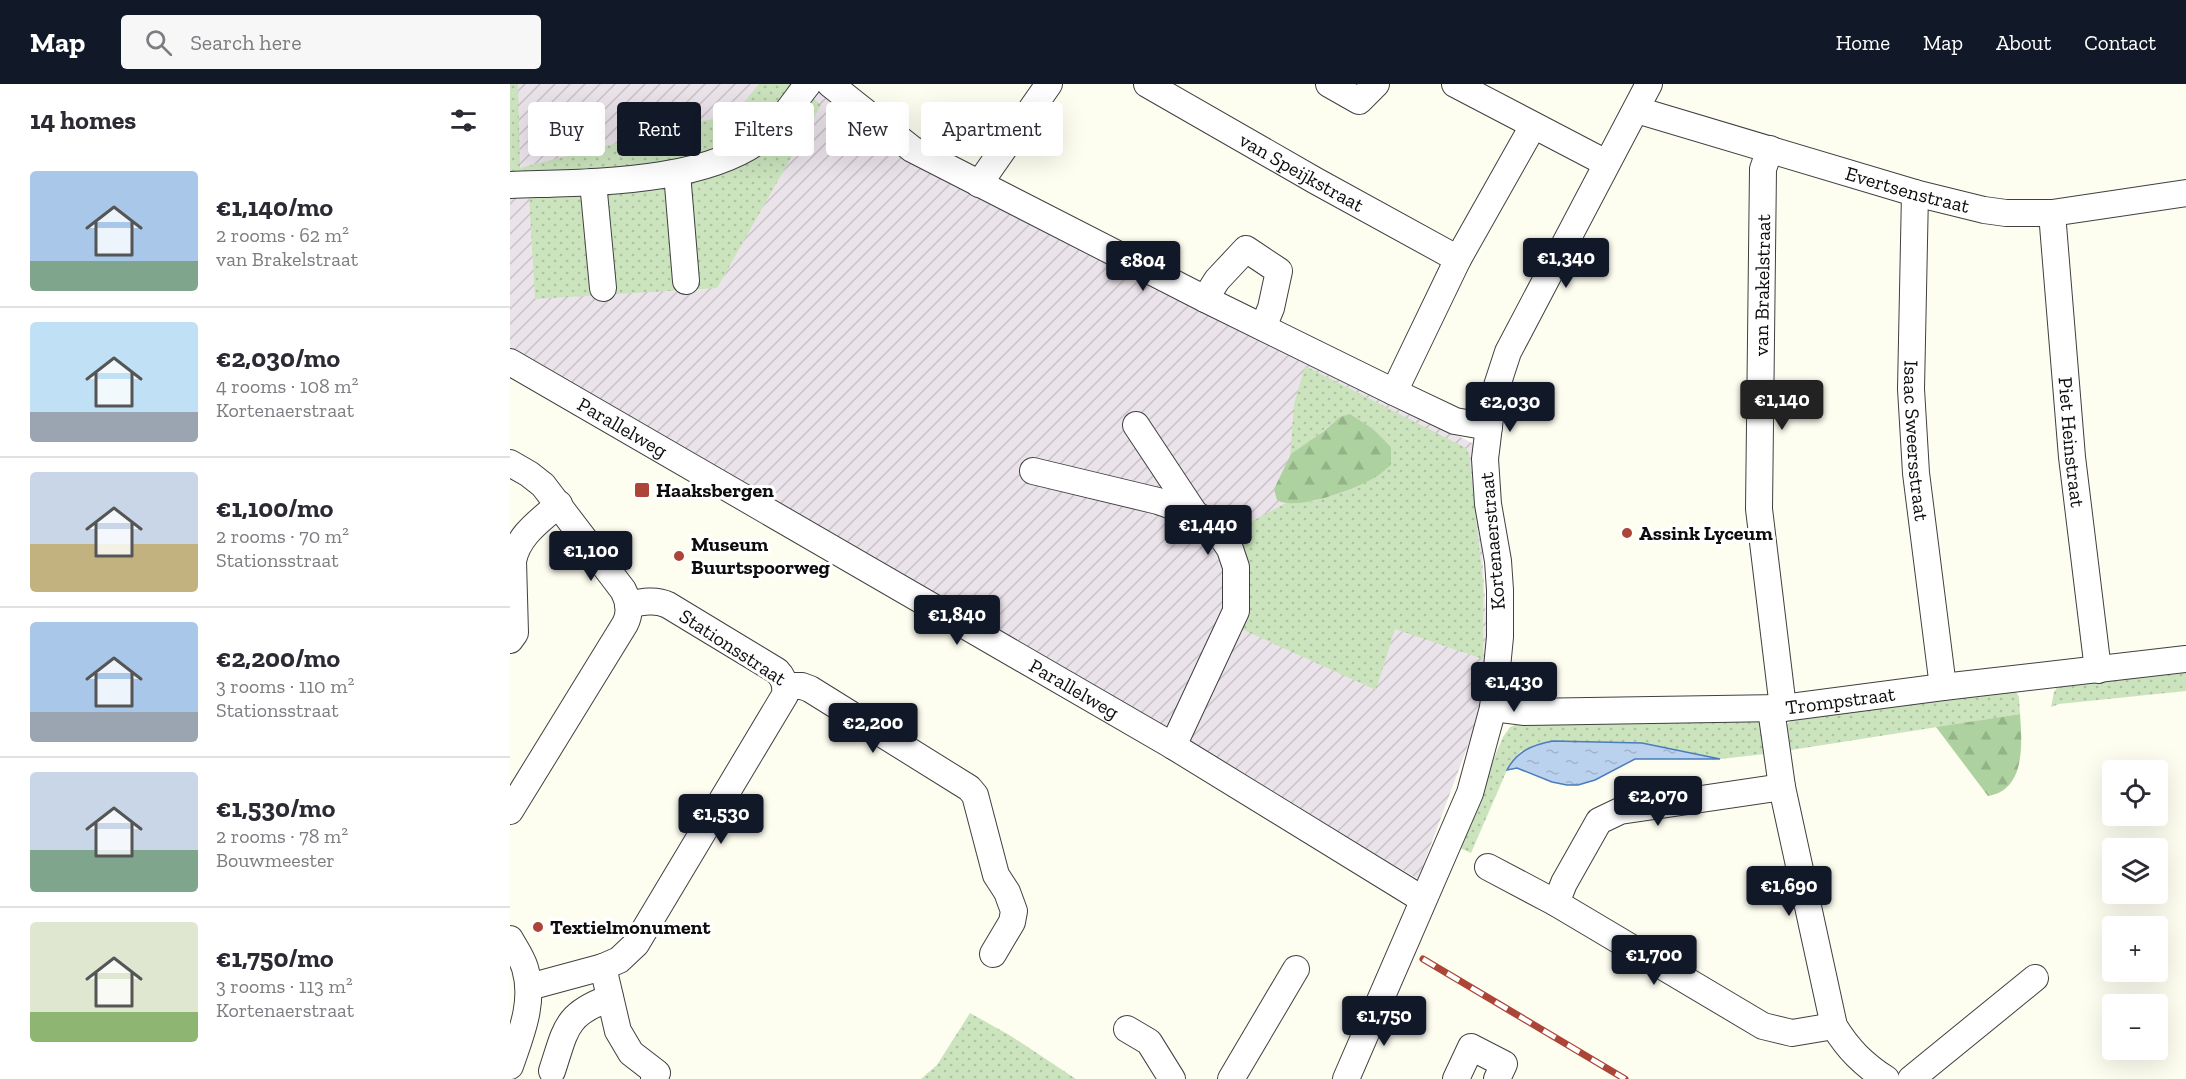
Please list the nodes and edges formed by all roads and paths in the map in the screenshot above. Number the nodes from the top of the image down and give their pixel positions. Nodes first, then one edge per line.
1 (808, 84) edge
2 (830, 84) edge
3 (1049, 84) edge
4 (1148, 84) edge
5 (1329, 84) edge
6 (1376, 84) edge
7 (1455, 84) edge
8 (1649, 84) edge
9 (1637, 110) junction
10 (1533, 126) junction
11 (1770, 149) junction
12 (1606, 163) junction
13 (676, 173) junction
14 (594, 182) junction
15 (510, 184) edge
16 (979, 184) junction
17 (1915, 193) junction
18 (2186, 193) edge
19 (2052, 213) junction
20 (1458, 260) junction
21 (686, 280) dead end
22 (603, 288) dead end
23 (1205, 299) junction
24 (1263, 327) junction
25 (510, 362) edge
26 (1394, 392) junction
27 (1136, 425) dead end
28 (1489, 427) junction
29 (510, 463) edge
30 (1033, 471) dead end
31 (559, 504) junction
32 (1195, 514) junction
33 (516, 537) edge
34 (628, 605) junction
35 (510, 640) edge
36 (2186, 659) edge
37 (2098, 670) junction
38 (786, 686) junction
39 (1943, 687) junction
40 (1493, 708) junction
41 (1777, 709) junction
42 (1173, 746) junction
43 (1782, 787) junction
44 (510, 812) edge
45 (1488, 867) dead end
46 (1422, 900) junction
47 (1556, 903) junction
48 (510, 939) edge
49 (993, 954) dead end
50 (603, 967) junction
51 (1296, 969) dead end
52 (2035, 978) dead end
53 (529, 987) junction
54 (610, 998) junction
55 (1834, 1026) junction
56 (1127, 1029) dead end
57 (510, 1066) edge
58 (552, 1071) dead end
59 (654, 1079) edge
60 (1172, 1079) edge
61 (1233, 1079) edge
62 (1346, 1079) edge
63 (1456, 1079) edge
64 (1497, 1079) edge
65 (1886, 1079) edge
66 (1911, 1079) edge

1 - 13 street
2 - 16 street
3 - 16 street
4 - 20 street, van Speijkstraat
5 - 6 street
7 - 10 street
8 - 9 street, Kortenaerstraat
9 - 11 street, Evertsenstraat
9 - 12 street, Kortenaerstraat
10 - 12 street
10 - 20 street
11 - 17 street, Evertsenstraat
11 - 41 street, van Brakelstraat
12 - 28 street, Kortenaerstraat
13 - 14 street
13 - 21 street
14 - 15 street
14 - 22 street
16 - 23 street
17 - 19 street, Evertsenstraat
17 - 39 street, Isaac Sweersstraat
18 - 19 street, Evertsenstraat
19 - 37 street, Piet Heinstraat
20 - 26 street
23 - 24 street
23 - 24 street
24 - 26 street
25 - 42 street, Parallelweg
26 - 28 street
27 - 32 street
28 - 40 street, Kortenaerstraat
29 - 31 street
30 - 32 street
31 - 33 street
31 - 34 street
32 - 42 street
33 - 35 street
34 - 38 street, Stationsstraat
34 - 44 street
36 - 37 street, Trompstraat
37 - 39 street, Trompstraat
38 - 49 street, Stationsstraat
38 - 50 street
39 - 41 street, Trompstraat
40 - 41 street, Trompstraat
40 - 46 street, Kortenaerstraat
41 - 43 street, van Brakelstraat
42 - 46 street, Parallelweg
43 - 47 street
43 - 55 street, van Brakelstraat
45 - 47 street
46 - 62 street, Kortenaerstraat
47 - 55 street
48 - 53 street
50 - 53 street
50 - 54 street
51 - 61 street
52 - 66 street
53 - 57 street
54 - 58 street
54 - 59 street
55 - 65 street
56 - 60 street
63 - 64 street

